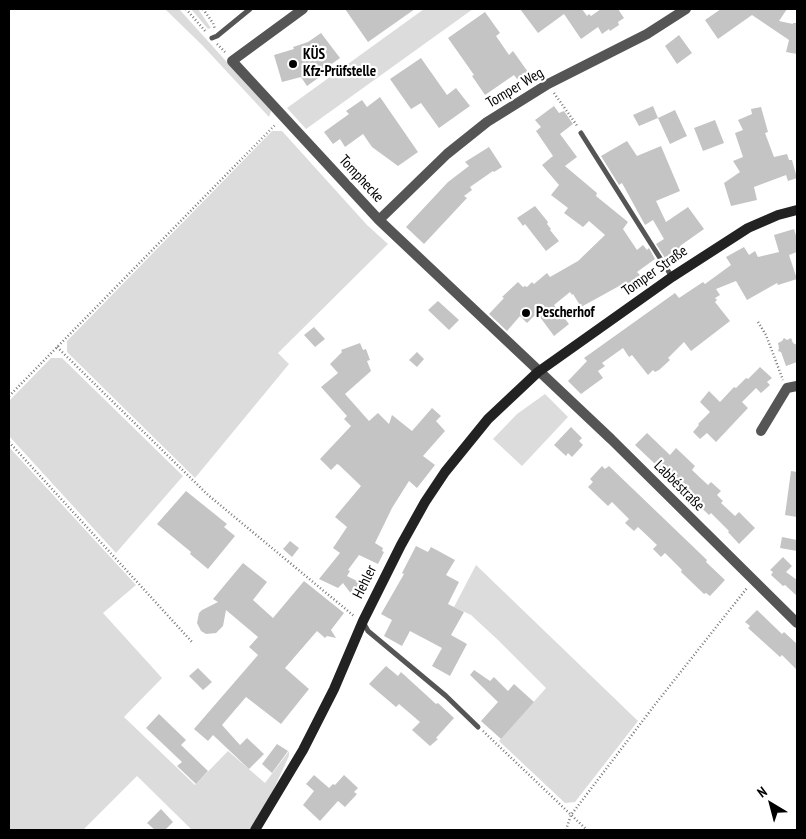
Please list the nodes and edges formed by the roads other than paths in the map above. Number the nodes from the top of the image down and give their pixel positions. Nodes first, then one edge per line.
1 (250, 9) edge
2 (303, 9) edge
3 (686, 9) edge
4 (212, 38) dead end
5 (581, 133) road end
6 (797, 210) edge
7 (379, 220) junction
8 (672, 277) junction
9 (538, 372) junction
10 (797, 386) edge
11 (761, 431) dead end
12 (363, 622) junction
13 (797, 623) edge
14 (478, 726) road end
15 (255, 830) edge

1 - 4 lane
2 - 7 street, Tomphecke
3 - 7 street, Tomper Weg
5 - 8 lane
6 - 8 main road, Tomper Straße
7 - 9 street, Tomphecke
8 - 9 main road, Tomper Straße
9 - 12 main road, Hehler
9 - 13 street, Labbéstraße
10 - 11 street
12 - 14 lane
12 - 15 main road, Hehler

